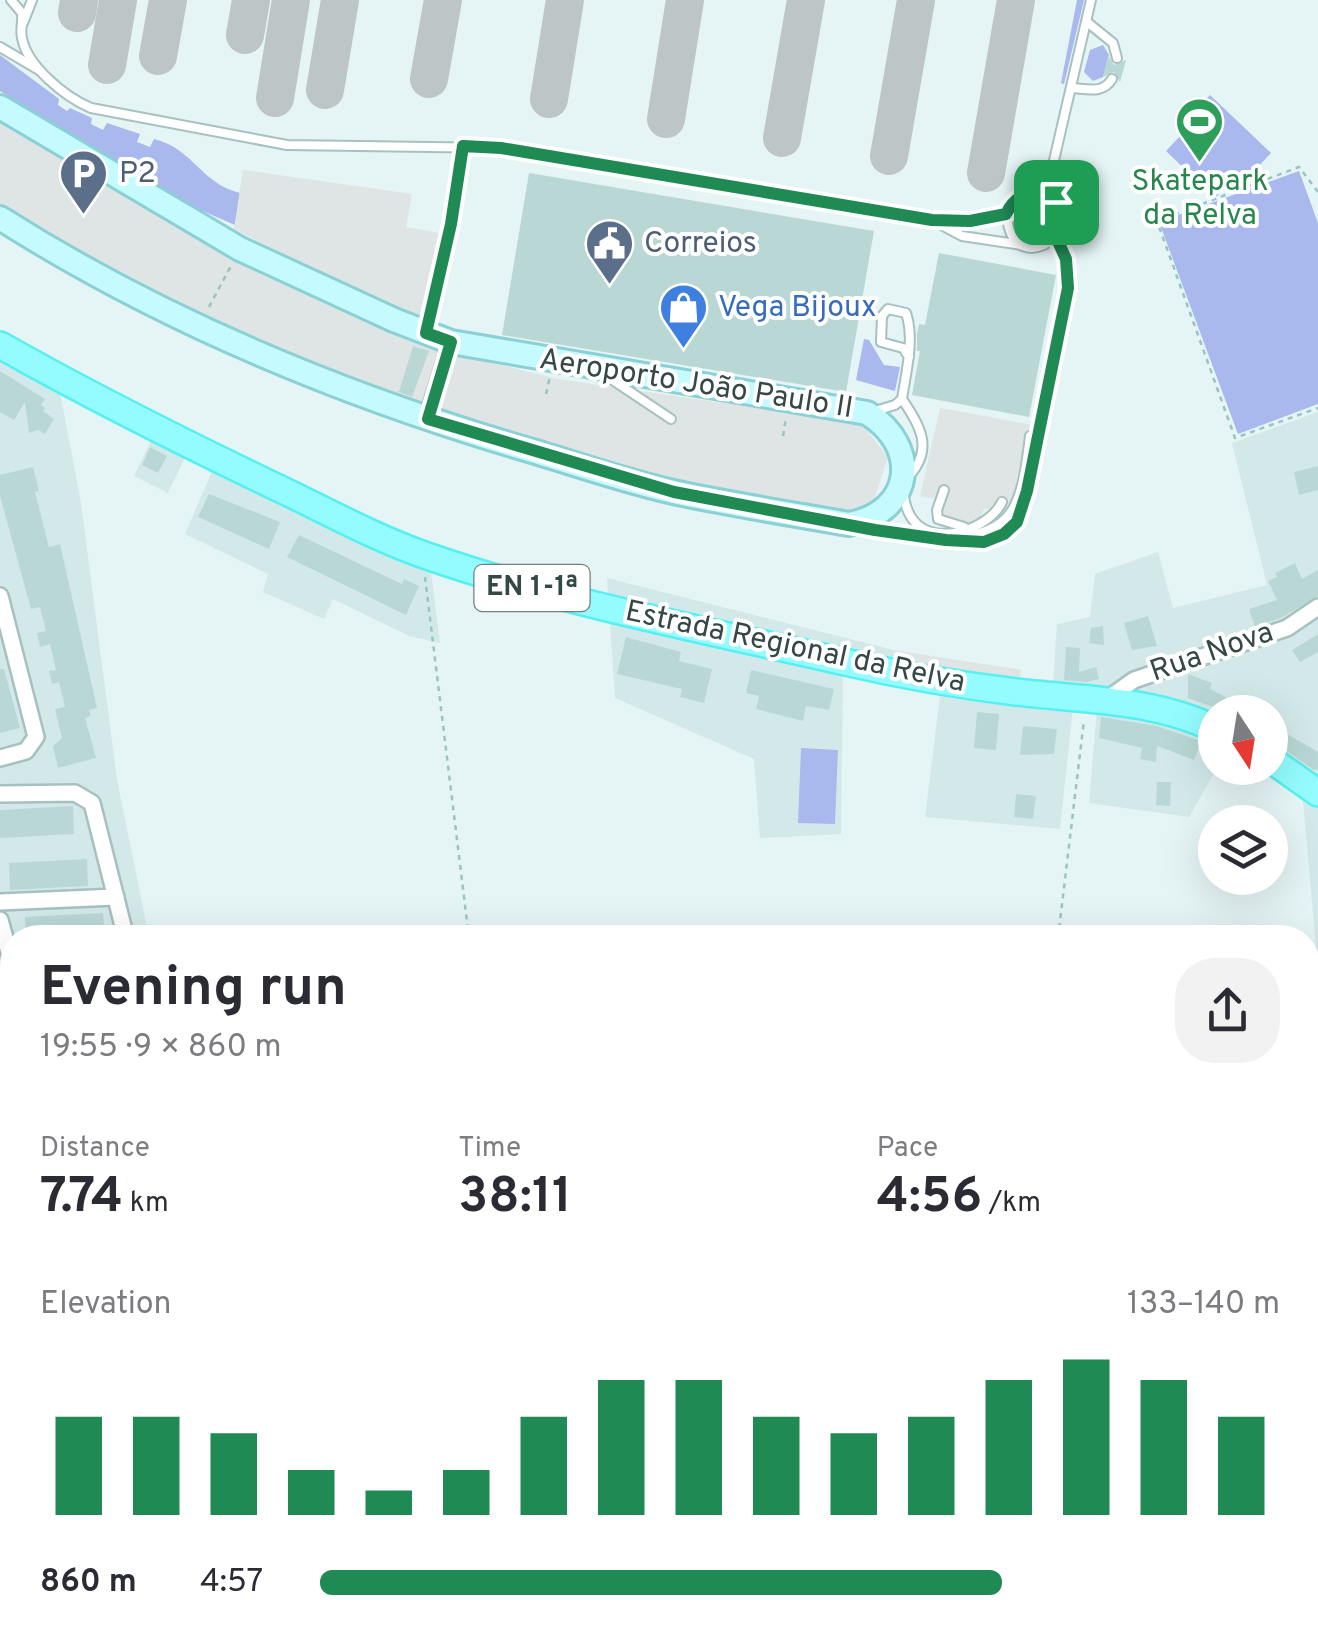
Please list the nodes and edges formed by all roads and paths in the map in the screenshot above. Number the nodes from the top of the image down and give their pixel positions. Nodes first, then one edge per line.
1 (10, 0) edge
2 (32, 0) edge
3 (1091, 0) edge
4 (24, 22) junction
5 (1086, 22) junction
6 (20, 34) junction
7 (0, 47) edge
8 (1118, 58) dead end
9 (43, 72) junction
10 (1112, 79) dead end
11 (1072, 88) junction
12 (0, 107) edge
13 (463, 146) junction
14 (1318, 192) edge
15 (1046, 195) junction
16 (1006, 214) junction
17 (0, 218) edge
18 (932, 220) junction
19 (1056, 237) junction
20 (1022, 245) junction
21 (240, 249) junction
22 (209, 307) dead end
23 (426, 333) junction
24 (451, 342) junction
25 (0, 345) edge
26 (908, 358) junction
27 (595, 368) junction
28 (902, 399) junction
29 (1318, 408) edge
30 (867, 413) junction
31 (428, 419) junction
32 (672, 419) dead end
33 (1030, 436) dead end
34 (902, 483) junction
35 (944, 490) dead end
36 (1002, 502) dead end
37 (849, 524) junction
38 (968, 528) junction
39 (946, 540) junction
40 (423, 554) junction
41 (0, 596) edge
42 (1318, 607) edge
43 (1096, 699) junction
44 (1198, 721) edge
45 (0, 758) edge
46 (1288, 772) edge
47 (1318, 793) edge
48 (0, 794) edge
49 (116, 897) junction
50 (0, 902) edge
51 (123, 925) edge
52 (467, 925) edge
53 (1060, 925) edge

1 - 4 lane
2 - 4 lane
3 - 5 lane
4 - 6 lane
5 - 8 lane
5 - 11 lane
6 - 7 lane
6 - 9 lane
7 - 9 lane
9 - 13 lane
10 - 11 lane
11 - 15 lane
12 - 21 main road, Aeroporto João Paulo II
13 - 18 lane
13 - 23 lane
14 - 29 path
15 - 16 lane
15 - 19 lane
16 - 18 lane
16 - 20 lane
17 - 31 main road
18 - 20 lane
19 - 20 lane
19 - 39 lane
21 - 22 path
21 - 23 main road, Aeroporto João Paulo II
23 - 24 main road, Aeroporto João Paulo II
24 - 27 main road, Aeroporto João Paulo II
24 - 31 street
25 - 40 main road, Estrada Regional da Relva / EN 1-1ª
26 - 26 lane
26 - 28 lane
27 - 30 main road, Aeroporto João Paulo II
27 - 32 lane
28 - 30 lane
28 - 34 lane
30 - 34 main road, Aeroporto João Paulo II
31 - 37 main road
33 - 39 lane
34 - 37 main road
34 - 38 lane
35 - 38 lane
36 - 38 lane
37 - 39 lane
40 - 43 main road, Estrada Regional da Relva / EN 1-1ª
40 - 52 path
41 - 45 street
42 - 43 street, Rua Nova
43 - 44 main road, EN 1-1ª
43 - 53 path
46 - 47 main road
48 - 49 street
49 - 50 street
49 - 51 street

